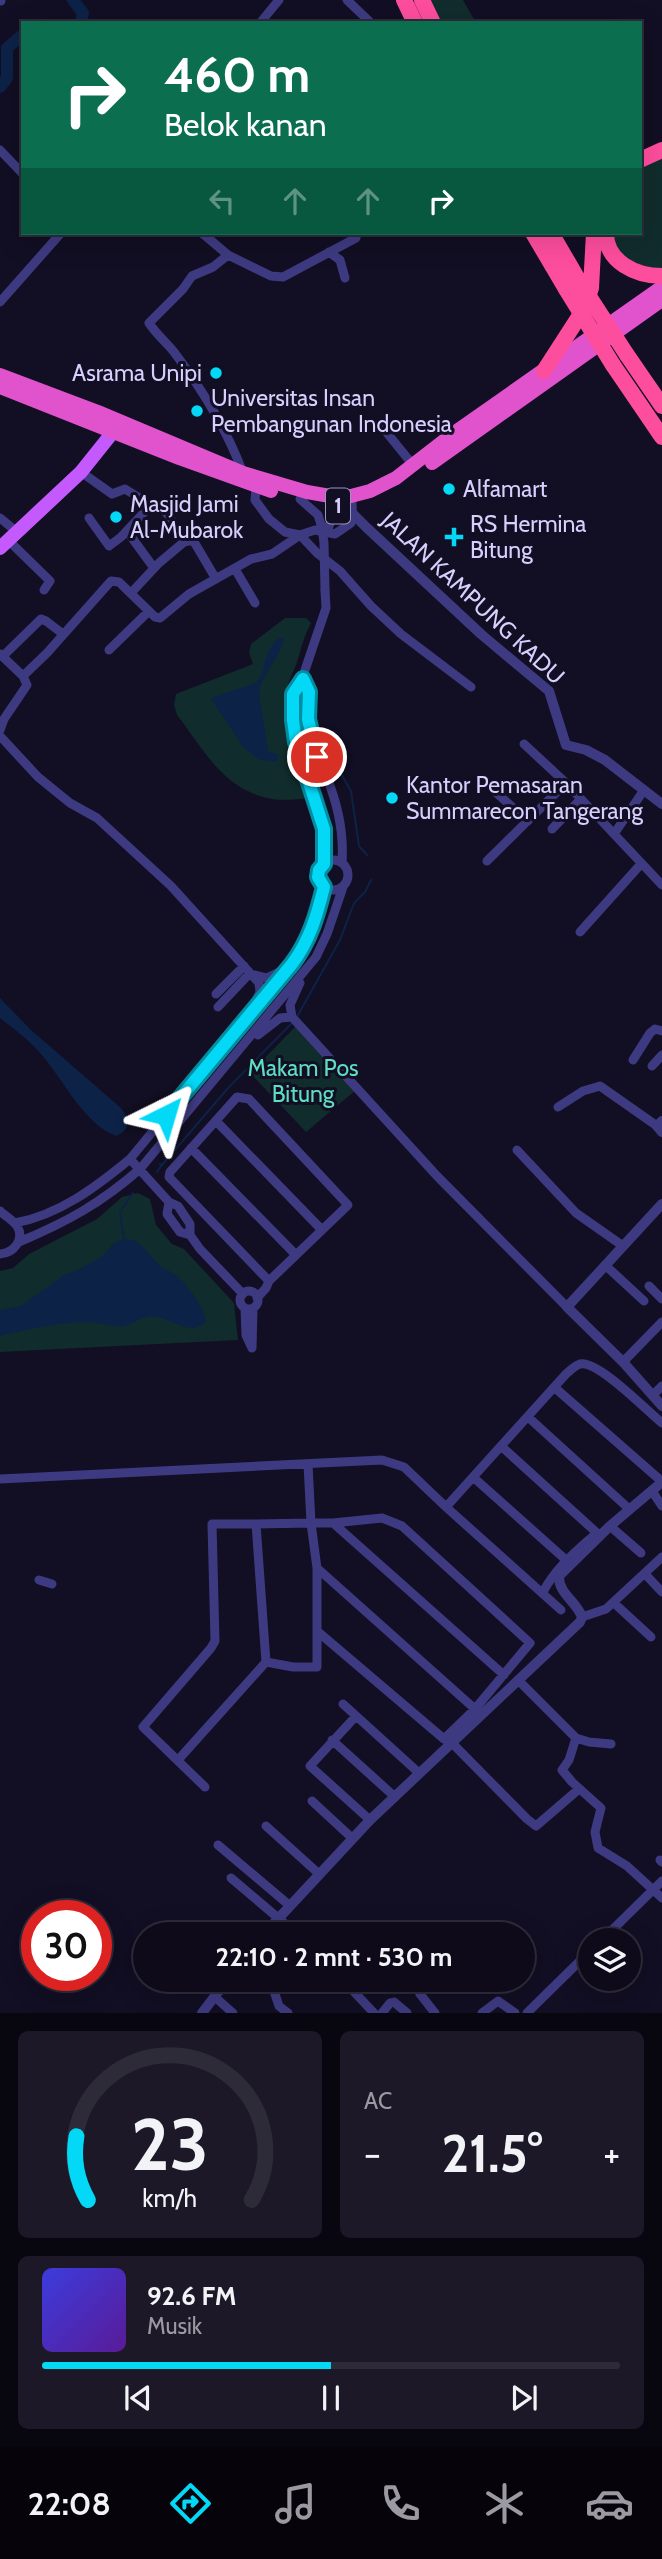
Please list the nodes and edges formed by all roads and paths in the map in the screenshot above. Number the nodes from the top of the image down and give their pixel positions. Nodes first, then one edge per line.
1 (279, 0) edge
2 (347, 0) edge
3 (404, 0) edge
4 (422, 0) edge
5 (262, 21) edge
6 (369, 21) edge
7 (414, 21) edge
8 (432, 21) edge
9 (662, 141) edge
10 (642, 149) edge
11 (0, 150) edge
12 (662, 150) edge
13 (642, 159) edge
14 (21, 172) edge
15 (59, 235) edge
16 (204, 235) edge
17 (535, 235) edge
18 (552, 235) edge
19 (594, 235) edge
20 (606, 235) edge
21 (356, 238) dead end
22 (329, 252) junction
23 (228, 255) junction
24 (662, 276) edge
25 (345, 278) dead end
26 (573, 285) junction
27 (662, 287) edge
28 (662, 300) edge
29 (0, 302) edge
30 (620, 360) junction
31 (0, 375) edge
32 (540, 378) junction
33 (0, 387) edge
34 (662, 405) edge
35 (116, 427) junction
36 (383, 428) dead end
37 (662, 437) edge
38 (413, 465) junction
39 (81, 472) junction
40 (243, 473) junction
41 (256, 487) junction
42 (300, 499) junction
43 (151, 505) junction
44 (350, 505) junction
45 (0, 518) edge
46 (89, 518) dead end
47 (325, 529) junction
48 (127, 531) junction
49 (300, 535) junction
50 (8, 540) edge
51 (184, 542) junction
52 (154, 568) junction
53 (235, 569) junction
54 (216, 579) junction
55 (44, 590) dead end
56 (131, 593) junction
57 (255, 603) dead end
58 (149, 611) junction
59 (63, 634) junction
60 (109, 650) dead end
61 (1, 655) edge
62 (23, 677) junction
63 (303, 679) junction
64 (471, 687) dead end
65 (0, 730) edge
66 (0, 738) edge
67 (524, 744) dead end
68 (566, 783) junction
69 (492, 789) dead end
70 (644, 790) junction
71 (581, 799) junction
72 (662, 804) edge
73 (528, 821) junction
74 (552, 829) dead end
75 (614, 834) junction
76 (487, 861) dead end
77 (342, 863) junction
78 (324, 864) junction
79 (641, 864) junction
80 (662, 885) edge
81 (324, 887) junction
82 (343, 887) junction
83 (580, 932) dead end
84 (292, 964) junction
85 (247, 970) junction
86 (303, 974) junction
87 (216, 994) dead end
88 (218, 1007) dead end
89 (250, 1015) junction
90 (292, 1017) junction
91 (662, 1031) edge
92 (244, 1045) junction
93 (662, 1055) edge
94 (633, 1060) dead end
95 (652, 1066) dead end
96 (558, 1107) dead end
97 (216, 1121) junction
98 (661, 1126) edge
99 (191, 1148) junction
100 (517, 1150) dead end
101 (130, 1159) junction
102 (140, 1169) junction
103 (662, 1204) edge
104 (2, 1214) edge
105 (15, 1223) junction
106 (322, 1230) junction
107 (19, 1242) junction
108 (623, 1246) junction
109 (0, 1254) edge
110 (296, 1255) junction
111 (605, 1265) junction
112 (268, 1281) junction
113 (649, 1286) dead end
114 (251, 1294) junction
115 (662, 1299) edge
116 (644, 1301) dead end
117 (567, 1307) junction
118 (662, 1322) edge
119 (623, 1362) junction
120 (662, 1386) edge
121 (554, 1387) junction
122 (653, 1395) junction
123 (662, 1406) edge
124 (528, 1417) junction
125 (662, 1423) edge
126 (501, 1446) junction
127 (308, 1464) junction
128 (473, 1477) junction
129 (0, 1479) edge
130 (661, 1479) edge
131 (652, 1492) junction
132 (662, 1506) edge
133 (446, 1507) junction
134 (627, 1507) junction
135 (311, 1523) junction
136 (333, 1523) junction
137 (256, 1524) junction
138 (610, 1526) junction
139 (597, 1533) junction
140 (641, 1553) dead end
141 (662, 1557) edge
142 (566, 1560) junction
143 (317, 1568) junction
144 (645, 1574) junction
145 (39, 1580) dead end
146 (52, 1584) dead end
147 (543, 1592) junction
148 (662, 1592) edge
149 (614, 1603) junction
150 (561, 1610) dead end
151 (582, 1617) junction
152 (317, 1631) junction
153 (652, 1637) dead end
154 (266, 1662) junction
155 (503, 1675) junction
156 (518, 1679) junction
157 (343, 1704) dead end
158 (475, 1709) junction
159 (356, 1716) junction
160 (576, 1738) junction
161 (332, 1740) junction
162 (451, 1742) junction
163 (611, 1744) dead end
164 (178, 1760) junction
165 (419, 1773) junction
166 (205, 1787) dead end
167 (579, 1789) junction
168 (395, 1797) junction
169 (312, 1801) dead end
170 (370, 1820) junction
171 (266, 1826) dead end
172 (352, 1838) junction
173 (218, 1845) dead end
174 (318, 1873) junction
175 (231, 1878) dead end
176 (662, 1881) edge
177 (653, 1889) junction
178 (662, 1898) edge
179 (289, 1905) junction
180 (277, 1916) junction
181 (273, 1922) edge
182 (284, 1922) edge
183 (614, 1928) edge
184 (578, 1963) edge
185 (220, 1992) edge
186 (354, 1992) edge
187 (422, 1992) edge
188 (216, 1998) junction
189 (276, 2009) edge
190 (202, 2013) edge
191 (233, 2013) edge
192 (288, 2013) edge
193 (374, 2013) edge
194 (382, 2013) edge
195 (407, 2013) edge
196 (435, 2013) edge
197 (482, 2013) edge
198 (515, 2013) edge
199 (527, 2013) edge

1 - 5 street
2 - 6 street
3 - 7 highway
4 - 8 highway
9 - 10 highway
11 - 14 street
12 - 13 highway
15 - 29 street
16 - 23 street
17 - 26 highway
18 - 26 highway
19 - 32 highway
20 - 24 highway
21 - 22 street
22 - 23 street
22 - 25 street
23 - 40 street
26 - 30 highway, bridge
27 - 32 highway, 1
28 - 32 highway, 1
30 - 34 highway
30 - 37 highway
31 - 35 highway, 1
32 - 38 highway, 1
32 - 44 highway, 1
33 - 35 highway, 1
35 - 39 main road
35 - 40 highway, 1
35 - 41 highway, 1
36 - 38 street
38 - 44 highway, 1
39 - 43 street
39 - 50 main road
40 - 44 highway, 1
41 - 42 highway, 1
41 - 49 street
42 - 44 highway, 1
42 - 47 street
43 - 48 street
43 - 51 street
44 - 47 street
44 - 49 street
44 - 70 street, JALAN KAMPUNG KADU
45 - 50 street
46 - 48 street
47 - 63 street, bridge
48 - 52 street
49 - 53 street
49 - 64 street
50 - 55 street
51 - 52 street
51 - 54 street
52 - 56 street
53 - 54 street
53 - 57 street
54 - 58 street
56 - 58 street
56 - 59 street
58 - 60 street
59 - 61 street
59 - 62 street
61 - 62 street
62 - 65 street
63 - 77 street
63 - 78 street
66 - 85 street
67 - 68 street
68 - 71 street
68 - 73 street
69 - 73 street
70 - 72 street, JALAN KAMPUNG KADU
70 - 75 street
71 - 74 street
71 - 75 street
73 - 76 street
75 - 79 street
77 - 78 street
77 - 82 street
78 - 81 street
79 - 80 street
79 - 83 street
81 - 82 street
81 - 84 street
82 - 86 street
84 - 85 street
84 - 89 street
85 - 87 street
85 - 88 street
85 - 89 street
86 - 90 street
86 - 92 street
89 - 101 street
90 - 92 street
90 - 117 street
91 - 94 street
92 - 102 street
93 - 95 street
96 - 98 street
97 - 99 street
97 - 106 street
97 - 106 street
99 - 110 street
99 - 112 street
100 - 108 street
101 - 102 street
101 - 105 street
102 - 107 street
102 - 114 street
103 - 108 street
104 - 105 street
105 - 107 street
106 - 110 street
107 - 109 street
108 - 111 street
110 - 112 street
111 - 116 street
111 - 117 street
112 - 114 street
113 - 115 street
114 - 114 street
117 - 119 street
118 - 119 street
119 - 122 street
120 - 122 street
121 - 124 street
121 - 125 street
121 - 130 street
122 - 123 street
124 - 126 street
124 - 134 street
126 - 128 street
126 - 139 street
127 - 129 street
127 - 133 street
127 - 135 street
128 - 133 street
128 - 142 street
130 - 131 street
130 - 134 street
131 - 132 street
131 - 138 street
133 - 147 street
134 - 139 street
135 - 136 street
135 - 137 street
135 - 143 street
136 - 155 street
136 - 155 street
137 - 154 street
137 - 164 street
138 - 140 street
138 - 151 street
139 - 142 street
141 - 144 street
142 - 147 street
143 - 152 street
143 - 158 street
144 - 148 street
144 - 149 street
145 - 146 street
147 - 150 street
149 - 151 street
149 - 153 street
151 - 156 street
152 - 154 street
152 - 158 street
154 - 164 street
155 - 158 street
156 - 160 street
156 - 162 street
157 - 159 street
159 - 161 street
159 - 165 street
160 - 163 street
160 - 167 street
161 - 168 street
161 - 170 street
162 - 165 street
162 - 167 street
164 - 166 street
165 - 168 street
167 - 177 street
168 - 170 street
169 - 172 street
170 - 172 street
171 - 174 street
172 - 174 street
173 - 179 street
174 - 179 street
175 - 180 street
176 - 177 street
177 - 178 street
177 - 183 street
179 - 180 street
180 - 181 street
180 - 182 street
184 - 199 street
185 - 188 street
186 - 193 street
187 - 196 street
188 - 190 street
188 - 191 street
189 - 192 street
194 - 195 street
197 - 198 street

